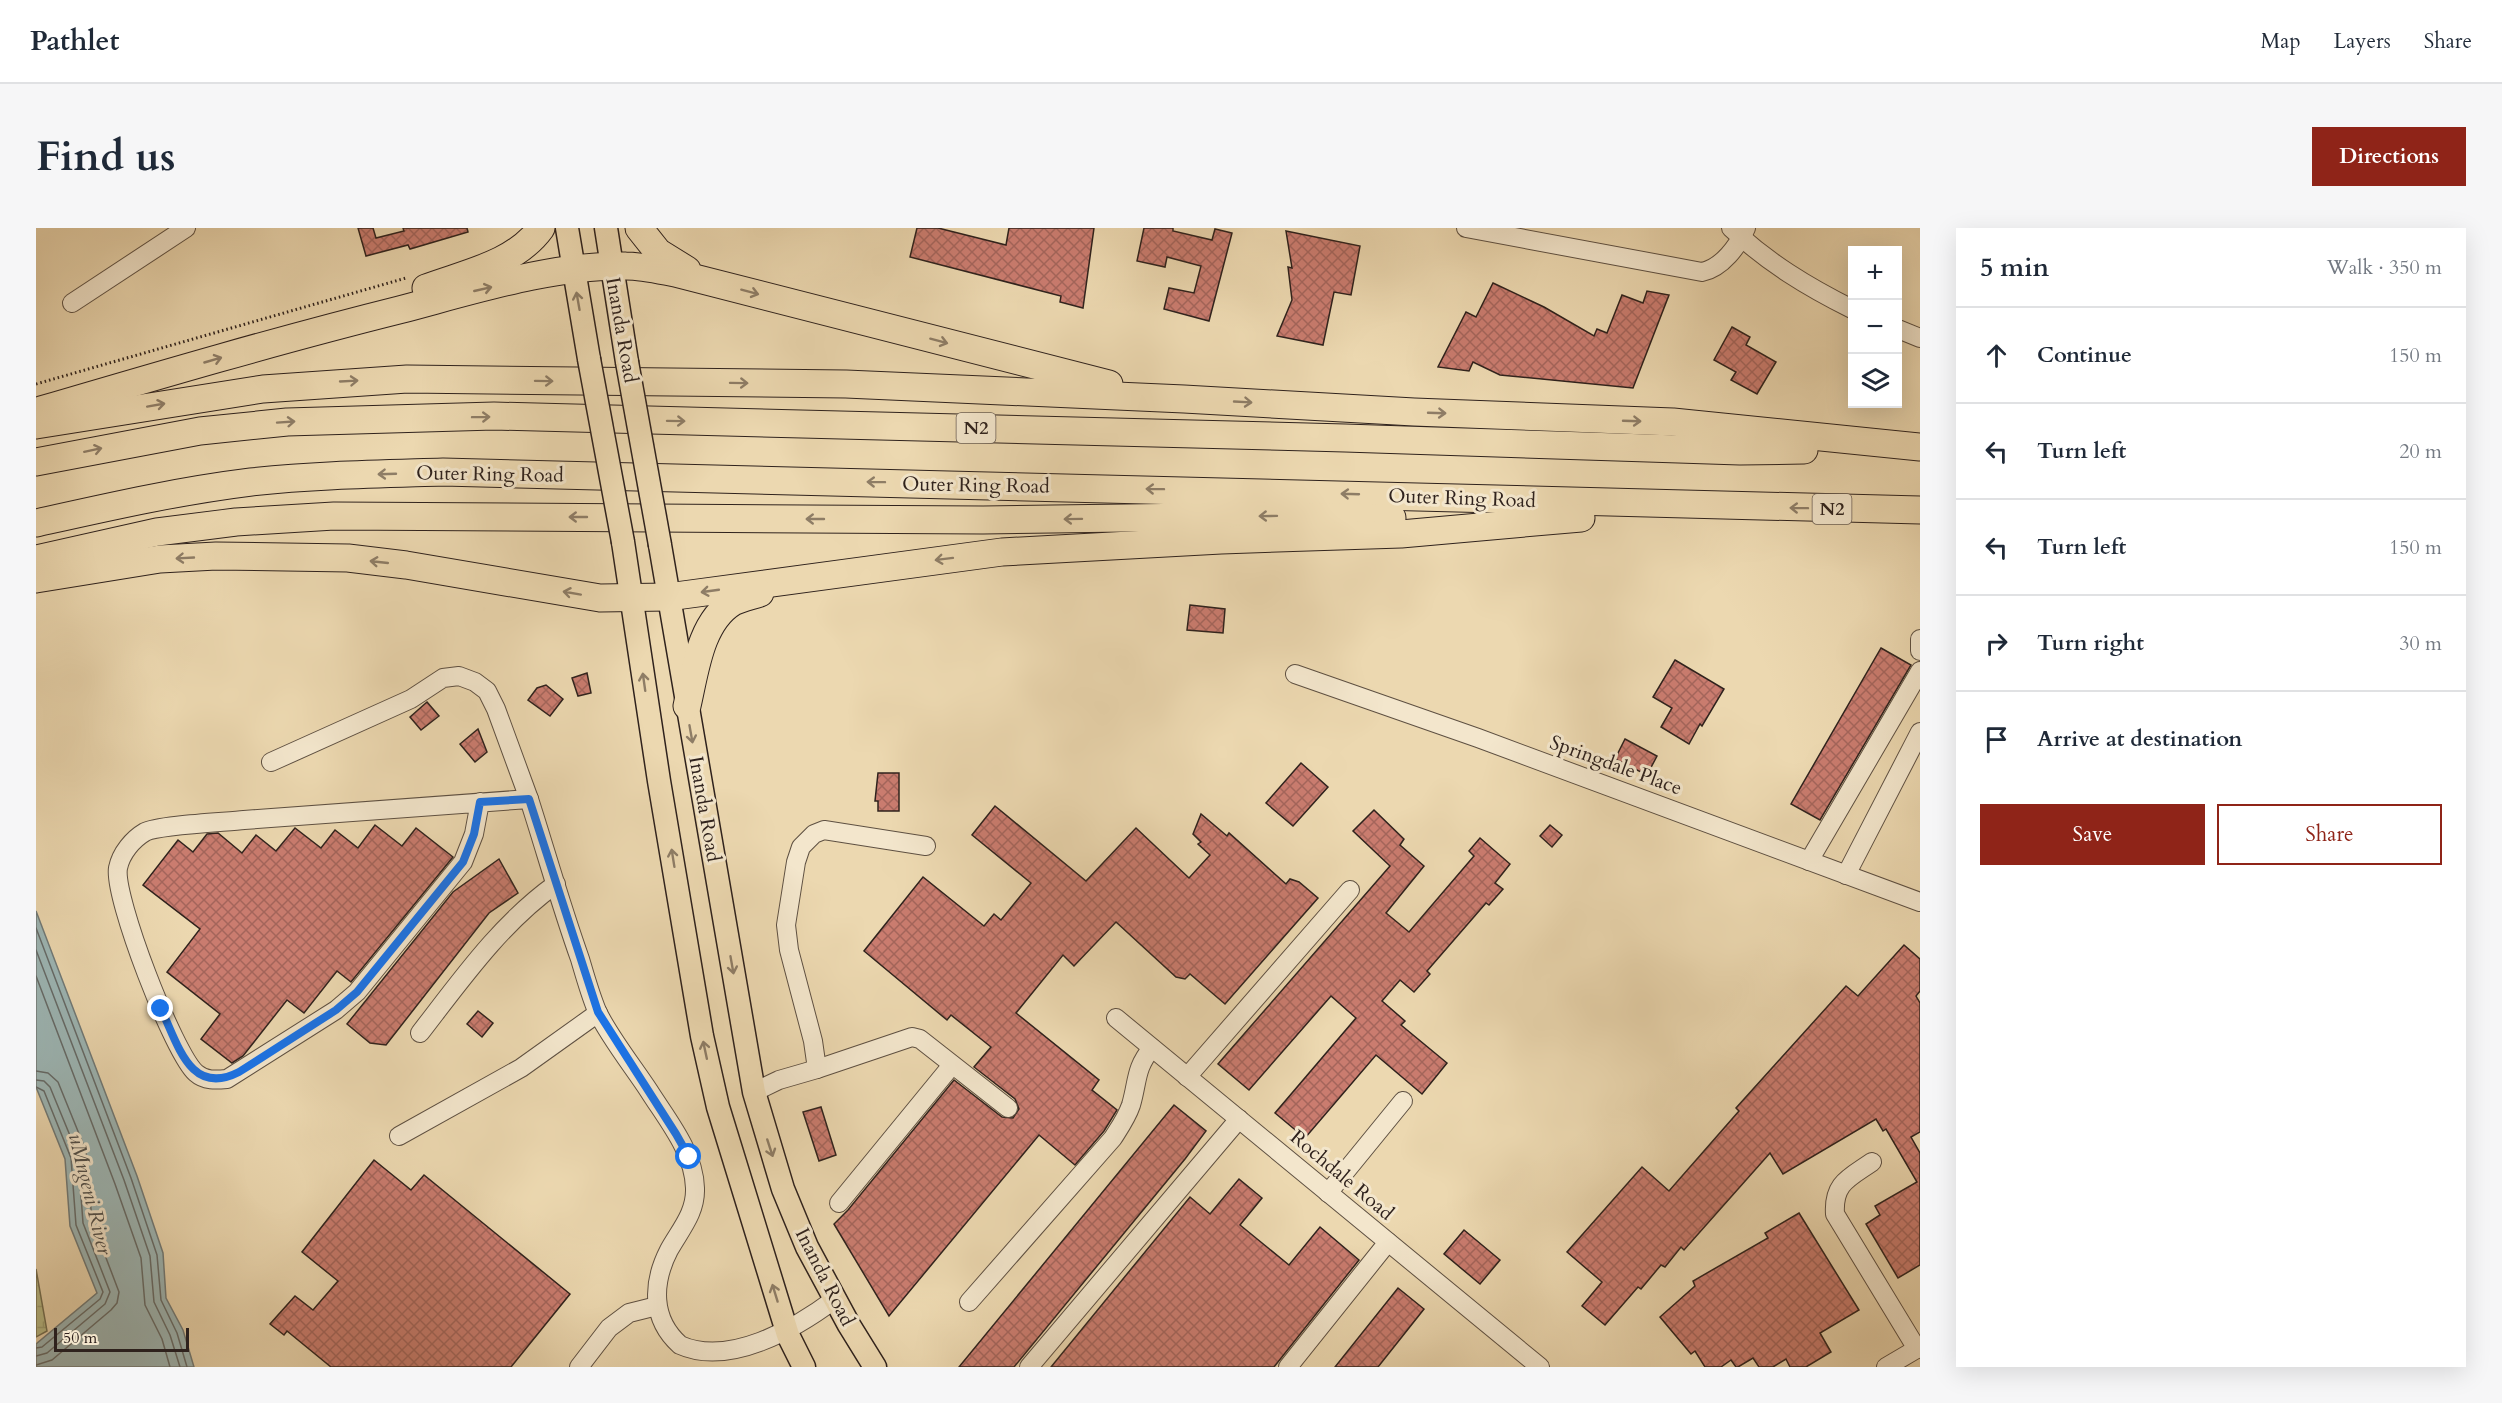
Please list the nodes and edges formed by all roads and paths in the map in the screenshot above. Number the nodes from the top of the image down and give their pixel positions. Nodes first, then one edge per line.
1 (186, 228) edge
2 (541, 228) edge
3 (567, 228) edge
4 (606, 228) edge
5 (639, 228) edge
6 (1466, 228) edge
7 (1740, 231) edge
8 (610, 266) junction
9 (573, 269) junction
10 (412, 276) dead end
11 (709, 281) junction
12 (72, 303) dead end
13 (1848, 307) edge
14 (1902, 331) edge
15 (304, 334) junction
16 (1920, 338) edge
17 (36, 384) edge
18 (1184, 399) junction
19 (36, 411) edge
20 (36, 425) edge
21 (1920, 448) edge
22 (36, 462) edge
23 (1744, 507) junction
24 (1920, 510) edge
25 (1537, 520) junction
26 (36, 523) edge
27 (39, 569) edge
28 (809, 577) junction
29 (668, 597) junction
30 (630, 599) junction
31 (1920, 639) edge
32 (1920, 651) edge
33 (1920, 671) edge
34 (1295, 674) dead end
35 (687, 706) junction
36 (1920, 732) edge
37 (271, 762) dead end
38 (529, 799) junction
39 (480, 802) junction
40 (926, 846) dead end
41 (1809, 861) junction
42 (1846, 875) junction
43 (556, 884) junction
44 (1350, 890) dead end
45 (1920, 902) edge
46 (598, 1012) junction
47 (1116, 1018) dead end
48 (420, 1033) dead end
49 (1152, 1048) junction
50 (952, 1065) junction
51 (818, 1069) junction
52 (1187, 1077) junction
53 (754, 1092) junction
54 (1403, 1101) dead end
55 (1008, 1108) dead end
56 (1239, 1119) junction
57 (399, 1136) dead end
58 (1872, 1162) dead end
59 (1328, 1192) junction
60 (839, 1203) dead end
61 (1388, 1242) junction
62 (835, 1299) junction
63 (969, 1302) dead end
64 (657, 1306) junction
65 (788, 1335) junction
66 (1918, 1348) edge
67 (579, 1367) edge
68 (804, 1367) edge
69 (875, 1367) edge
70 (1029, 1367) edge
71 (1288, 1367) edge
72 (1540, 1367) edge
73 (1886, 1367) edge

1 - 12 street
2 - 15 highway
3 - 9 main road, Inanda Road
4 - 8 main road, Inanda Road
5 - 11 highway
6 - 7 street
7 - 13 street
8 - 9 highway
8 - 11 highway
8 - 29 main road, Inanda Road, bridge
15 -> 9 highway
30 -> 9 main road, Inanda Road, bridge
10 - 17 path
11 -> 18 highway
14 - 16 street
19 -> 15 highway
20 -> 18 highway
18 -> 21 highway
22 -> 21 highway, N2
24 -> 23 highway, Outer Ring Road / N2
23 - 25 highway
23 -> 26 highway, Outer Ring Road / N2
25 -> 27 highway
25 -> 28 highway
30 -> 27 highway
28 -> 29 highway
28 - 35 highway
29 - 30 highway
29 - 35 main road, Inanda Road
65 -> 30 main road, Inanda Road
31 - 32 street
33 - 41 street
34 - 41 street, Springdale Place
35 -> 53 main road, Inanda Road
36 - 42 street
37 - 38 street
38 - 39 street
38 - 43 street
39 - 39 street
40 - 51 street
41 - 42 street, Springdale Place
42 - 45 street, Springdale Place
43 - 46 street
43 - 48 street
44 - 52 street
46 - 57 street
46 - 64 street
47 - 49 street, Rochdale Road
49 - 52 street, Rochdale Road
49 - 63 street
50 - 51 street
50 - 55 street
50 - 60 street
51 - 53 street
52 - 56 street, Rochdale Road
53 -> 62 main road, Inanda Road
54 - 59 street
56 - 59 street, Rochdale Road
56 - 70 street
58 - 66 street
59 - 61 street, Rochdale Road
61 - 71 street
61 - 72 street, Rochdale Road
62 - 65 street
62 - 69 main road, Inanda Road
64 - 65 street
64 - 67 street
65 - 68 main road, Inanda Road
66 - 73 street

